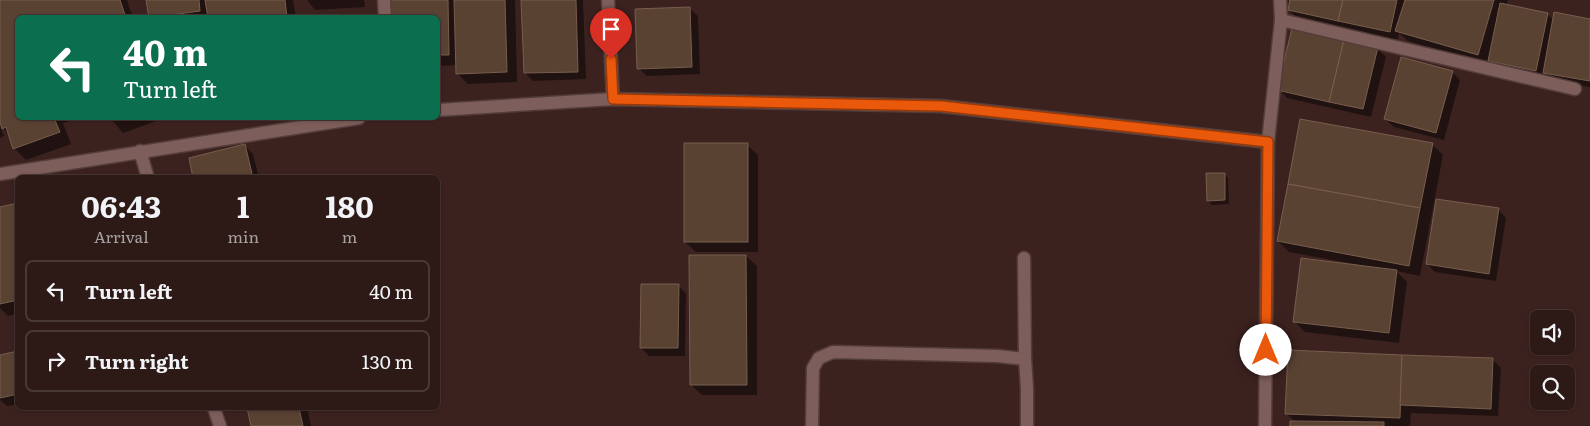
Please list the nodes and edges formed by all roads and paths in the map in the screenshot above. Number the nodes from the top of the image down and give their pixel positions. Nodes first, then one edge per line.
1 (384, 0) edge
2 (608, 0) edge
3 (1280, 0) edge
4 (385, 15) edge
5 (1281, 20) junction
6 (1575, 89) dead end
7 (613, 99) junction
8 (440, 110) edge
9 (345, 120) edge
10 (1268, 142) junction
11 (140, 150) junction
12 (0, 174) edge
13 (147, 175) edge
14 (1024, 258) dead end
15 (1025, 359) junction
16 (215, 410) edge
17 (220, 426) edge
18 (812, 426) edge
19 (1027, 426) edge
20 (1265, 426) edge

1 - 4 street
2 - 7 street
3 - 5 street
5 - 6 street
5 - 10 street
7 - 8 street
7 - 10 street
9 - 11 street
10 - 20 street
11 - 12 street
11 - 13 street
14 - 15 street
15 - 18 street
15 - 19 street
16 - 17 street

